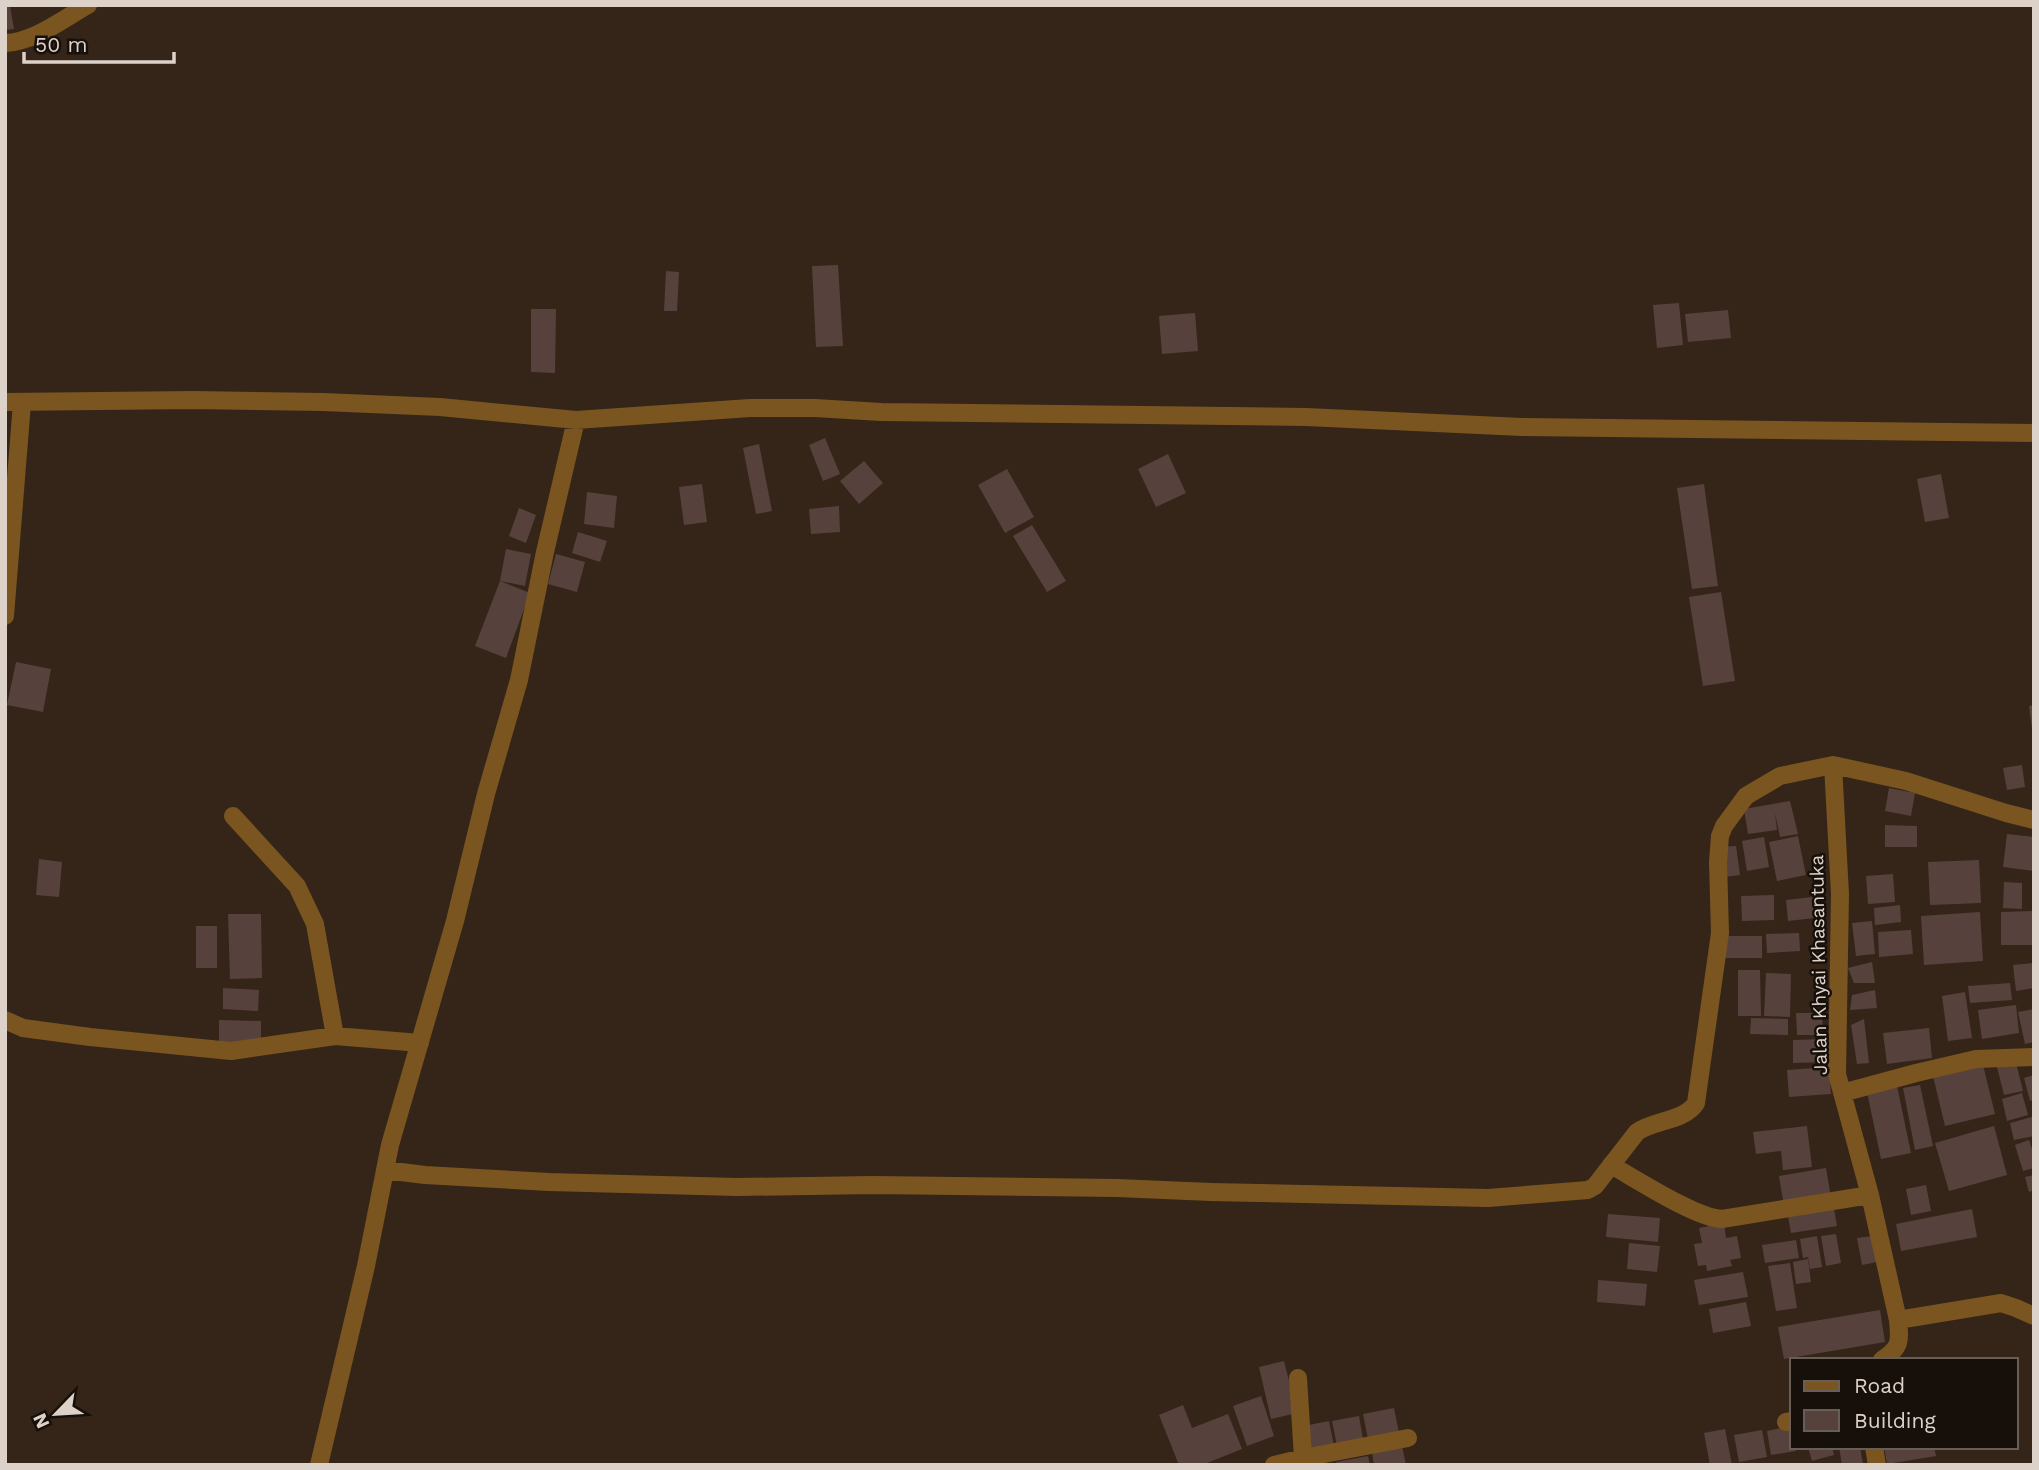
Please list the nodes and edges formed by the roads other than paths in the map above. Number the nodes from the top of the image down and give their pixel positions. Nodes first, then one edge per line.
1 (88, 5) edge
2 (5, 43) edge
3 (13, 402) edge
4 (576, 420) junction
5 (2034, 433) edge
6 (5, 616) edge
7 (1833, 765) junction
8 (233, 816) dead end
9 (2034, 820) edge
10 (5, 1020) edge
11 (335, 1036) junction
12 (421, 1043) junction
13 (2034, 1057) edge
14 (1843, 1093) junction
15 (1611, 1165) junction
16 (385, 1170) junction
17 (1870, 1195) junction
18 (2034, 1317) edge
19 (1898, 1320) junction
20 (1884, 1358) edge
21 (1298, 1378) dead end
22 (1408, 1438) dead end
23 (1304, 1462) edge
24 (318, 1465) edge
25 (1273, 1465) edge

1 - 2 street
3 - 4 street
3 - 6 street
4 - 5 street
4 - 12 street
7 - 9 street
7 - 14 street, Jalan Khyai Khasantuka
7 - 15 street
8 - 11 street
10 - 11 street
11 - 12 street
12 - 16 street
13 - 14 street
14 - 17 street, Jalan Khyai Khasantuka
15 - 16 street
15 - 17 street
16 - 24 street
17 - 19 street, Jalan Khyai Khasantuka
18 - 19 street
19 - 20 street, Jalan Khyai Khasantuka
21 - 23 street
22 - 23 street
23 - 25 street

